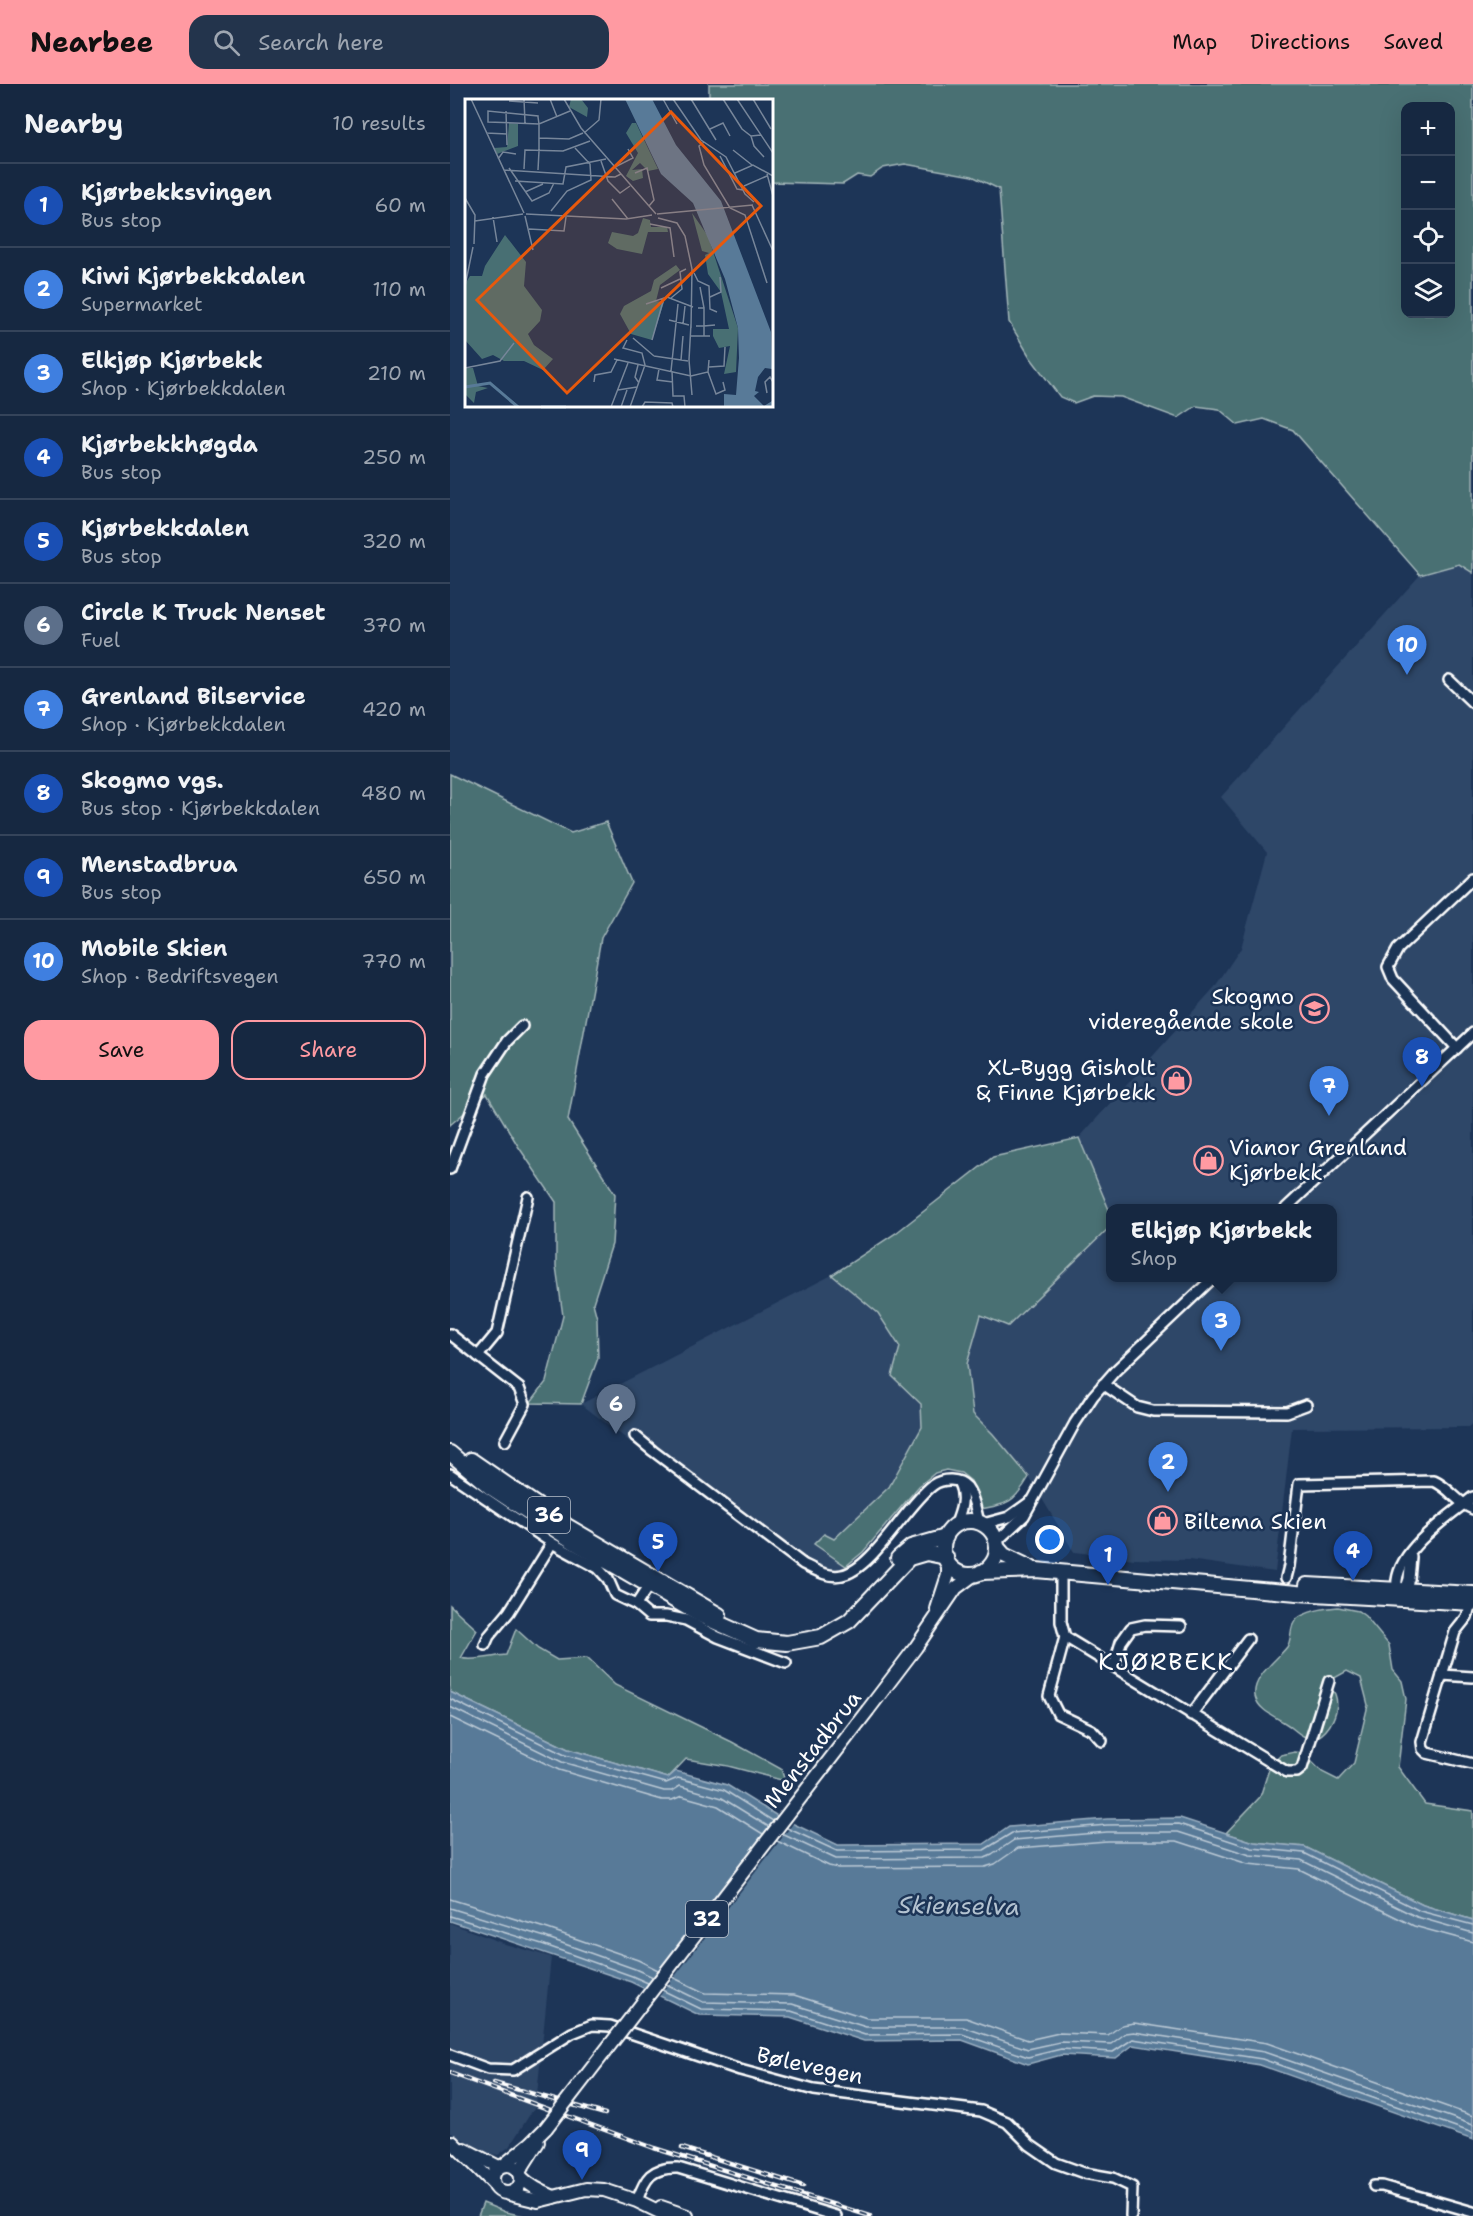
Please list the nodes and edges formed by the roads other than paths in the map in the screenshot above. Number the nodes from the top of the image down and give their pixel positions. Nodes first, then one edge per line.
1 (1449, 680) dead end
2 (1473, 703) edge
3 (1473, 878) edge
4 (522, 1026) dead end
5 (1473, 1033) edge
6 (1457, 1048) junction
7 (453, 1155) edge
8 (450, 1169) edge
9 (528, 1197) dead end
10 (1291, 1204) edge
11 (1209, 1282) edge
12 (450, 1334) edge
13 (478, 1356) junction
14 (1103, 1384) junction
15 (1306, 1405) dead end
16 (635, 1436) dead end
17 (505, 1441) dead end
18 (450, 1445) edge
19 (450, 1454) edge
20 (450, 1474) edge
21 (959, 1483) junction
22 (1473, 1497) edge
23 (1035, 1499) junction
24 (1463, 1505) junction
25 (1473, 1509) edge
26 (981, 1523) junction
27 (950, 1532) junction
28 (552, 1543) junction
29 (997, 1544) junction
30 (947, 1560) junction
31 (1036, 1570) junction
32 (978, 1573) junction
33 (1061, 1573) junction
34 (1286, 1578) dead end
35 (651, 1582) junction
36 (1401, 1593) junction
37 (873, 1594) junction
38 (1472, 1598) edge
39 (636, 1605) junction
40 (932, 1621) junction
41 (1181, 1626) dead end
42 (1065, 1637) junction
43 (1248, 1639) dead end
44 (485, 1645) dead end
45 (786, 1663) dead end
46 (1114, 1666) junction
47 (1442, 1675) junction
48 (1473, 1677) edge
49 (1329, 1681) dead end
50 (1191, 1715) junction
51 (1102, 1742) dead end
52 (1473, 1764) edge
53 (450, 2055) edge
54 (546, 2128) junction
55 (451, 2141) edge
56 (502, 2166) junction
57 (520, 2174) junction
58 (492, 2182) junction
59 (1374, 2186) dead end
60 (509, 2193) junction
61 (555, 2197) junction
62 (637, 2201) junction
63 (1473, 2212) edge
64 (668, 2216) edge
65 (687, 2216) edge
66 (836, 2216) edge
67 (1131, 2216) edge

1 - 2 street
3 - 6 street
4 - 7 street
5 - 6 street
6 - 10 street
7 - 8 street
9 - 13 street
11 - 14 street
12 - 13 street
13 - 17 street
14 - 15 street
14 - 23 street
16 - 21 street
18 - 35 highway, 36
19 - 35 highway, 36
20 - 28 street
21 - 26 street
21 - 27 street
22 - 24 street
23 - 26 street
23 - 29 street
24 - 25 street
24 - 34 street
24 - 36 street
26 - 27 highway, 36
26 - 29 highway, 36
27 - 30 highway
27 - 37 highway, 36
28 - 39 street
28 - 44 street
29 - 31 highway, 36
29 - 32 highway
30 - 32 highway, 36
30 - 37 highway, 36
30 - 40 main road, Menstadbrua / 32
31 - 32 highway, 36
31 - 33 highway, 36
32 - 40 main road, Menstadbrua / 32
33 - 36 highway, 36
33 - 42 street
35 - 37 highway, 36
35 - 39 street
36 - 38 highway, 36
38 - 47 street
39 - 45 street
40 - 54 main road, Menstadbrua / 32, bridge
41 - 46 street
42 - 46 street
42 - 51 street
43 - 50 street
46 - 50 street
47 - 48 street
47 - 52 street
49 - 50 street
53 - 67 street, Bølevegen
54 - 56 main road, Menstadbrua / 32
54 - 57 main road, Menstadbrua / 32
55 - 56 main road
55 - 58 main road
56 - 57 main road
56 - 58 main road, 32
57 - 60 main road, 32
57 - 61 main road
58 - 60 main road
59 - 63 street
60 - 61 main road
61 - 62 main road
62 - 64 main road
62 - 65 main road
62 - 66 street

